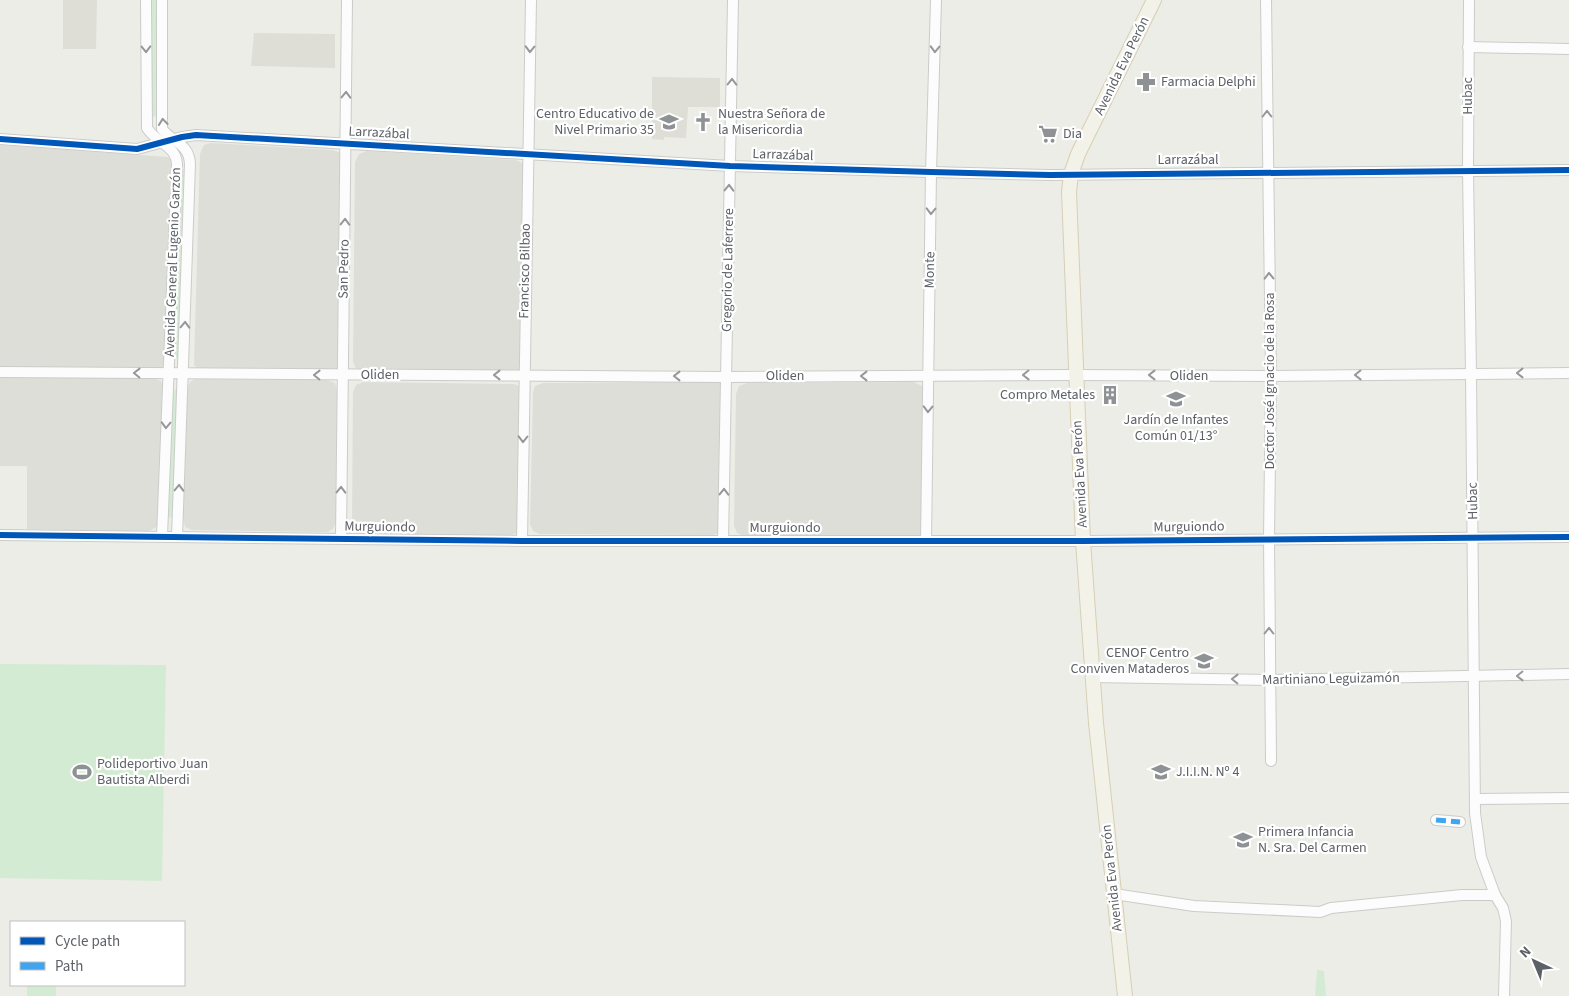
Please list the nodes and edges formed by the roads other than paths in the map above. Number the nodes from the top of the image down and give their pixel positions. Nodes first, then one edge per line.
1 (146, 0) edge
2 (162, 0) edge
3 (347, 0) edge
4 (530, 0) edge
5 (733, 0) edge
6 (936, 0) edge
7 (1154, 0) edge
8 (1266, 0) edge
9 (1469, 0) edge
10 (1468, 47) junction
11 (1569, 49) edge
12 (0, 139) edge
13 (174, 139) junction
14 (162, 142) junction
15 (345, 144) junction
16 (527, 154) junction
17 (730, 166) junction
18 (1468, 170) junction
19 (1569, 170) edge
20 (931, 172) junction
21 (1267, 172) junction
22 (1071, 174) junction
23 (0, 372) edge
24 (184, 373) junction
25 (1471, 373) junction
26 (1569, 373) edge
27 (168, 374) junction
28 (343, 375) junction
29 (524, 375) junction
30 (1075, 375) junction
31 (726, 376) junction
32 (928, 376) junction
33 (1271, 376) junction
34 (0, 535) edge
35 (162, 536) junction
36 (178, 536) junction
37 (1473, 537) junction
38 (1569, 537) edge
39 (341, 538) junction
40 (1269, 538) junction
41 (522, 541) junction
42 (723, 541) junction
43 (926, 541) junction
44 (1083, 541) junction
45 (1569, 674) edge
46 (1093, 677) junction
47 (1474, 677) junction
48 (1270, 680) junction
49 (1271, 761) dead end
50 (1569, 798) edge
51 (1475, 799) junction
52 (1436, 820) dead end
53 (1460, 822) dead end
54 (1114, 894) junction
55 (1495, 895) junction
56 (1125, 996) edge
57 (1504, 996) edge

1 -> 14 street, Avenida General Eugenio Garzón
13 -> 2 street, Avenida General Eugenio Garzón
15 -> 3 street, San Pedro
4 -> 16 street, Francisco Bilbao
17 -> 5 street, Gregorio de Laferrere
6 -> 20 street, Monte
7 - 22 main road, Avenida Eva Perón
21 -> 8 street, Doctor José Ignacio de la Rosa
9 - 10 street, Hubac
10 - 11 street
10 - 18 street, Hubac
12 - 14 street, Larrazábal
13 - 14 street, Larrazábal
13 - 15 street, Larrazábal
24 -> 13 street, Avenida General Eugenio Garzón
14 - 27 street, Avenida General Eugenio Garzón
15 - 16 street, Larrazábal
28 -> 15 street, San Pedro
16 - 17 street, Larrazábal
16 - 29 street, Francisco Bilbao
17 - 20 street, Larrazábal
31 -> 17 street, Gregorio de Laferrere
18 - 19 street, Larrazábal
18 - 21 street, Larrazábal
18 - 25 street, Hubac
20 - 22 street, Larrazábal
20 -> 32 street, Monte
21 - 22 street, Larrazábal
33 -> 21 street, Doctor José Ignacio de la Rosa
22 - 30 main road, Avenida Eva Perón
27 -> 23 street, Oliden
24 - 27 street, Oliden
28 -> 24 street, Oliden
36 -> 24 street, Avenida General Eugenio Garzón
26 -> 25 street, Oliden
25 -> 33 street, Oliden
25 - 37 street, Hubac
27 -> 35 street, Avenida General Eugenio Garzón
29 -> 28 street, Oliden
39 -> 28 street, San Pedro
31 -> 29 street, Oliden
29 -> 41 street, Francisco Bilbao
30 -> 32 street, Oliden
33 -> 30 street, Oliden
30 - 44 main road, Avenida Eva Perón
32 -> 31 street, Oliden
42 -> 31 street, Gregorio de Laferrere
32 -> 43 street, Monte
33 - 40 street, Doctor José Ignacio de la Rosa
34 - 35 street, Murguiondo
35 - 36 street, Murguiondo
36 - 39 street, Murguiondo
37 - 38 street, Murguiondo
37 - 40 street, Murguiondo
37 - 47 street, Hubac
39 - 41 street, Murguiondo
40 - 44 street, Murguiondo
48 -> 40 street, Doctor José Ignacio de la Rosa
41 - 42 street, Murguiondo
42 - 43 street, Murguiondo
43 - 44 street, Murguiondo
44 - 46 main road, Avenida Eva Perón
45 -> 47 street, Martiniano Leguizamón
48 -> 46 street, Martiniano Leguizamón
46 - 54 main road, Avenida Eva Perón
47 - 48 street, Martiniano Leguizamón
47 - 51 street, Hubac
48 - 49 street, Doctor José Ignacio de la Rosa
50 - 51 street
51 - 55 street, Hubac
52 - 53 street
54 - 55 street
54 - 56 main road, Avenida Eva Perón
55 - 57 street, Hubac

